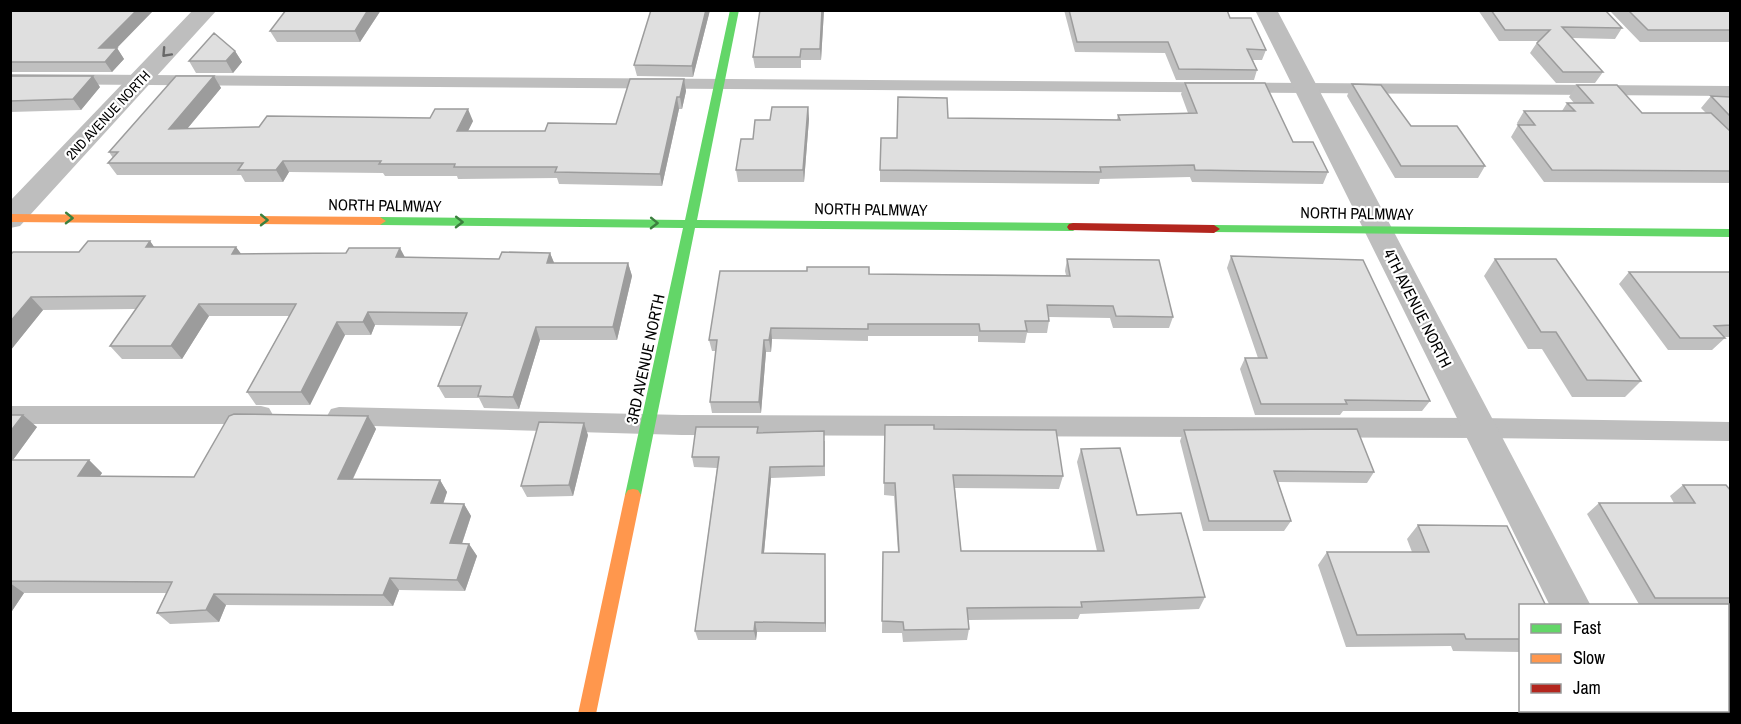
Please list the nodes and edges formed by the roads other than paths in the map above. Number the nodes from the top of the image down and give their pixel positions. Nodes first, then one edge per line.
1 (206, 10) edge
2 (735, 10) edge
3 (1266, 10) edge
4 (10, 79) edge
5 (139, 82) junction
6 (720, 84) junction
7 (1305, 87) junction
8 (1731, 91) edge
9 (11, 218) edge
10 (690, 224) junction
11 (1379, 230) junction
12 (1731, 233) edge
13 (10, 415) edge
14 (648, 424) junction
15 (1480, 428) junction
16 (1731, 432) edge
17 (1570, 604) edge
18 (587, 714) edge

1 -> 5 street, 2ND AVENUE NORTH
2 - 6 street, 3RD AVENUE NORTH
3 - 7 street, 4TH AVENUE NORTH
4 - 5 lane
5 - 6 lane
5 - 9 street, 2ND AVENUE NORTH
6 - 7 lane
6 - 10 street, 3RD AVENUE NORTH
7 - 8 lane
7 - 11 street, 4TH AVENUE NORTH
9 -> 10 street, NORTH PALMWAY
10 - 11 street, NORTH PALMWAY
10 - 14 street, 3RD AVENUE NORTH
11 - 12 street, NORTH PALMWAY
11 - 15 street, 4TH AVENUE NORTH
13 - 14 lane
14 - 15 lane
14 - 18 street, 3RD AVENUE NORTH
15 - 16 lane
15 - 17 street, 4TH AVENUE NORTH

